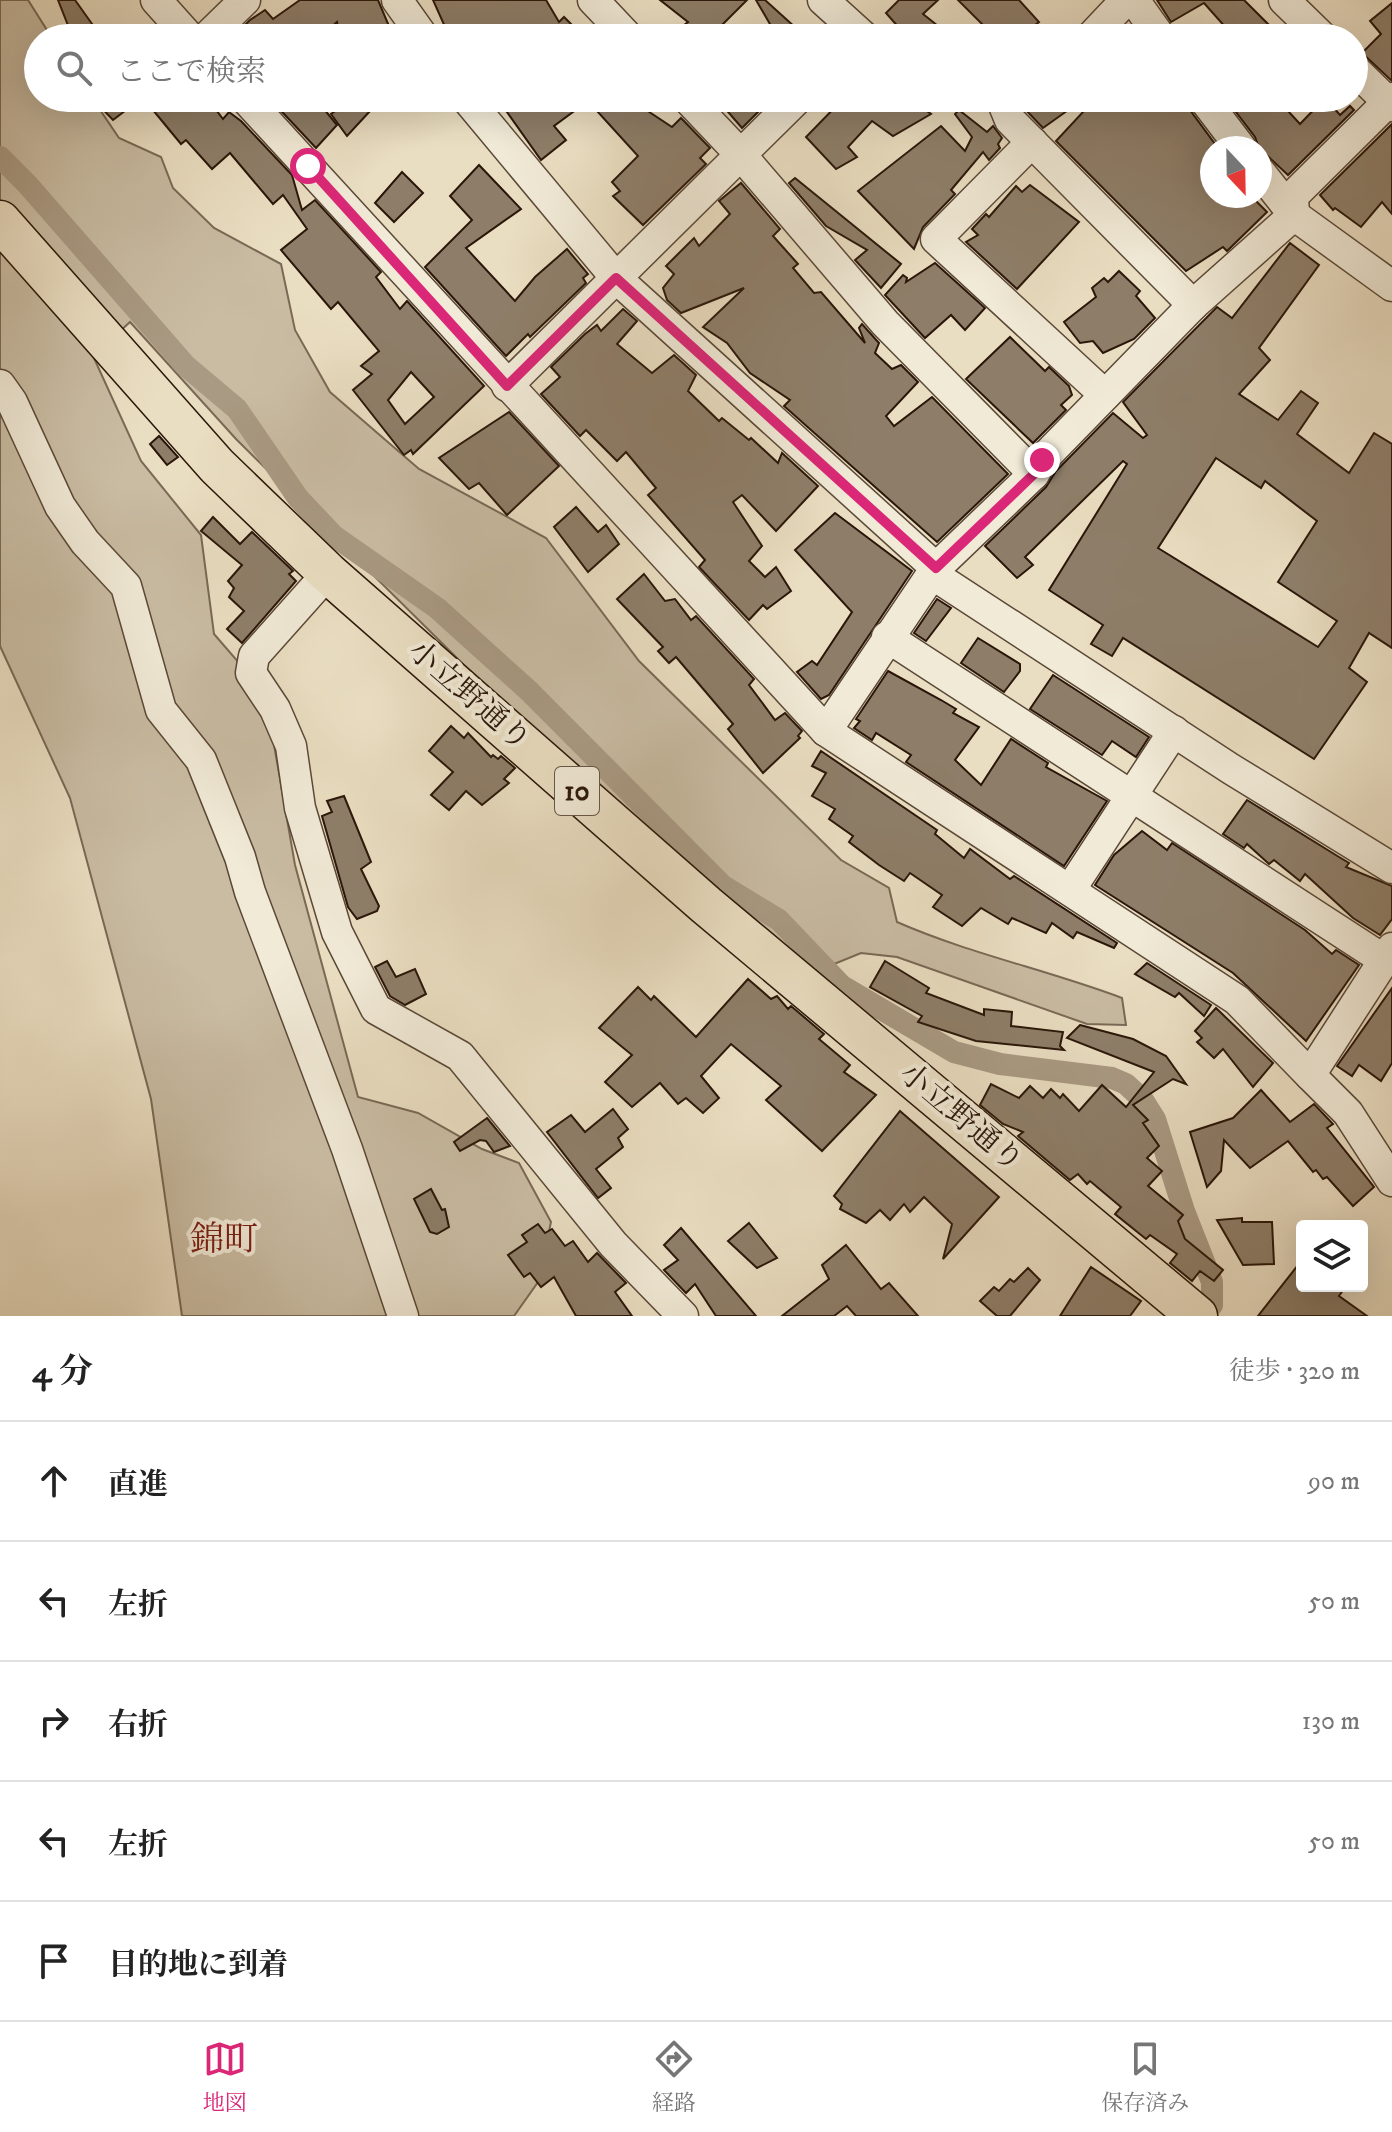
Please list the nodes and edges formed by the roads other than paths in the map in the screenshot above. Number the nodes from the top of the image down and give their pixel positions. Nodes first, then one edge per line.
1 (156, 0) edge
2 (245, 0) edge
3 (397, 0) edge
4 (593, 0) edge
5 (823, 0) edge
6 (1126, 0) edge
7 (1134, 0) edge
8 (1284, 0) edge
9 (177, 24) edge
10 (220, 24) edge
11 (414, 24) edge
12 (616, 24) edge
13 (848, 24) edge
14 (1103, 24) edge
15 (1151, 24) edge
16 (1309, 24) edge
17 (1368, 81) edge
18 (1391, 102) edge
19 (258, 112) edge
20 (478, 112) edge
21 (700, 112) edge
22 (784, 112) edge
23 (1007, 112) edge
24 (1214, 112) edge
25 (1232, 136) edge
26 (1032, 142) junction
27 (741, 155) junction
28 (1272, 187) edge
29 (1294, 215) junction
30 (0, 221) edge
31 (616, 278) junction
32 (1392, 286) edge
33 (1193, 305) junction
34 (0, 385) edge
35 (507, 386) junction
36 (1105, 395) junction
37 (1034, 474) junction
38 (934, 571) junction
39 (328, 573) junction
40 (887, 637) junction
41 (826, 731) junction
42 (1174, 731) junction
43 (1131, 796) junction
44 (1392, 868) edge
45 (1070, 890) junction
46 (1386, 964) edge
47 (1310, 1075) junction
48 (1392, 1181) edge
49 (403, 1316) edge
50 (683, 1316) edge
51 (1197, 1316) edge

1 - 9 street
2 - 10 street
3 - 11 street
4 - 12 street
5 - 13 street
6 - 14 street
7 - 15 street
8 - 16 street
17 - 18 street
18 - 29 street
19 - 35 street
20 - 31 street
21 - 27 street
22 - 27 street
23 - 26 street
24 - 25 street
26 - 33 street
26 - 36 street
27 - 31 street
27 - 37 street
28 - 29 street
29 - 32 street
29 - 33 street
30 - 39 main road, 小立野通り / 10
31 - 35 street
31 - 38 street
33 - 36 street
34 - 49 street
35 - 41 street
36 - 37 street
37 - 38 street
38 - 40 street
38 - 42 street
39 - 50 street
39 - 51 main road, 小立野通り / 10
40 - 41 street
40 - 43 street
41 - 45 street
42 - 43 street
42 - 44 street
43 - 45 street
43 - 46 street
45 - 47 street
46 - 47 street
47 - 48 street

